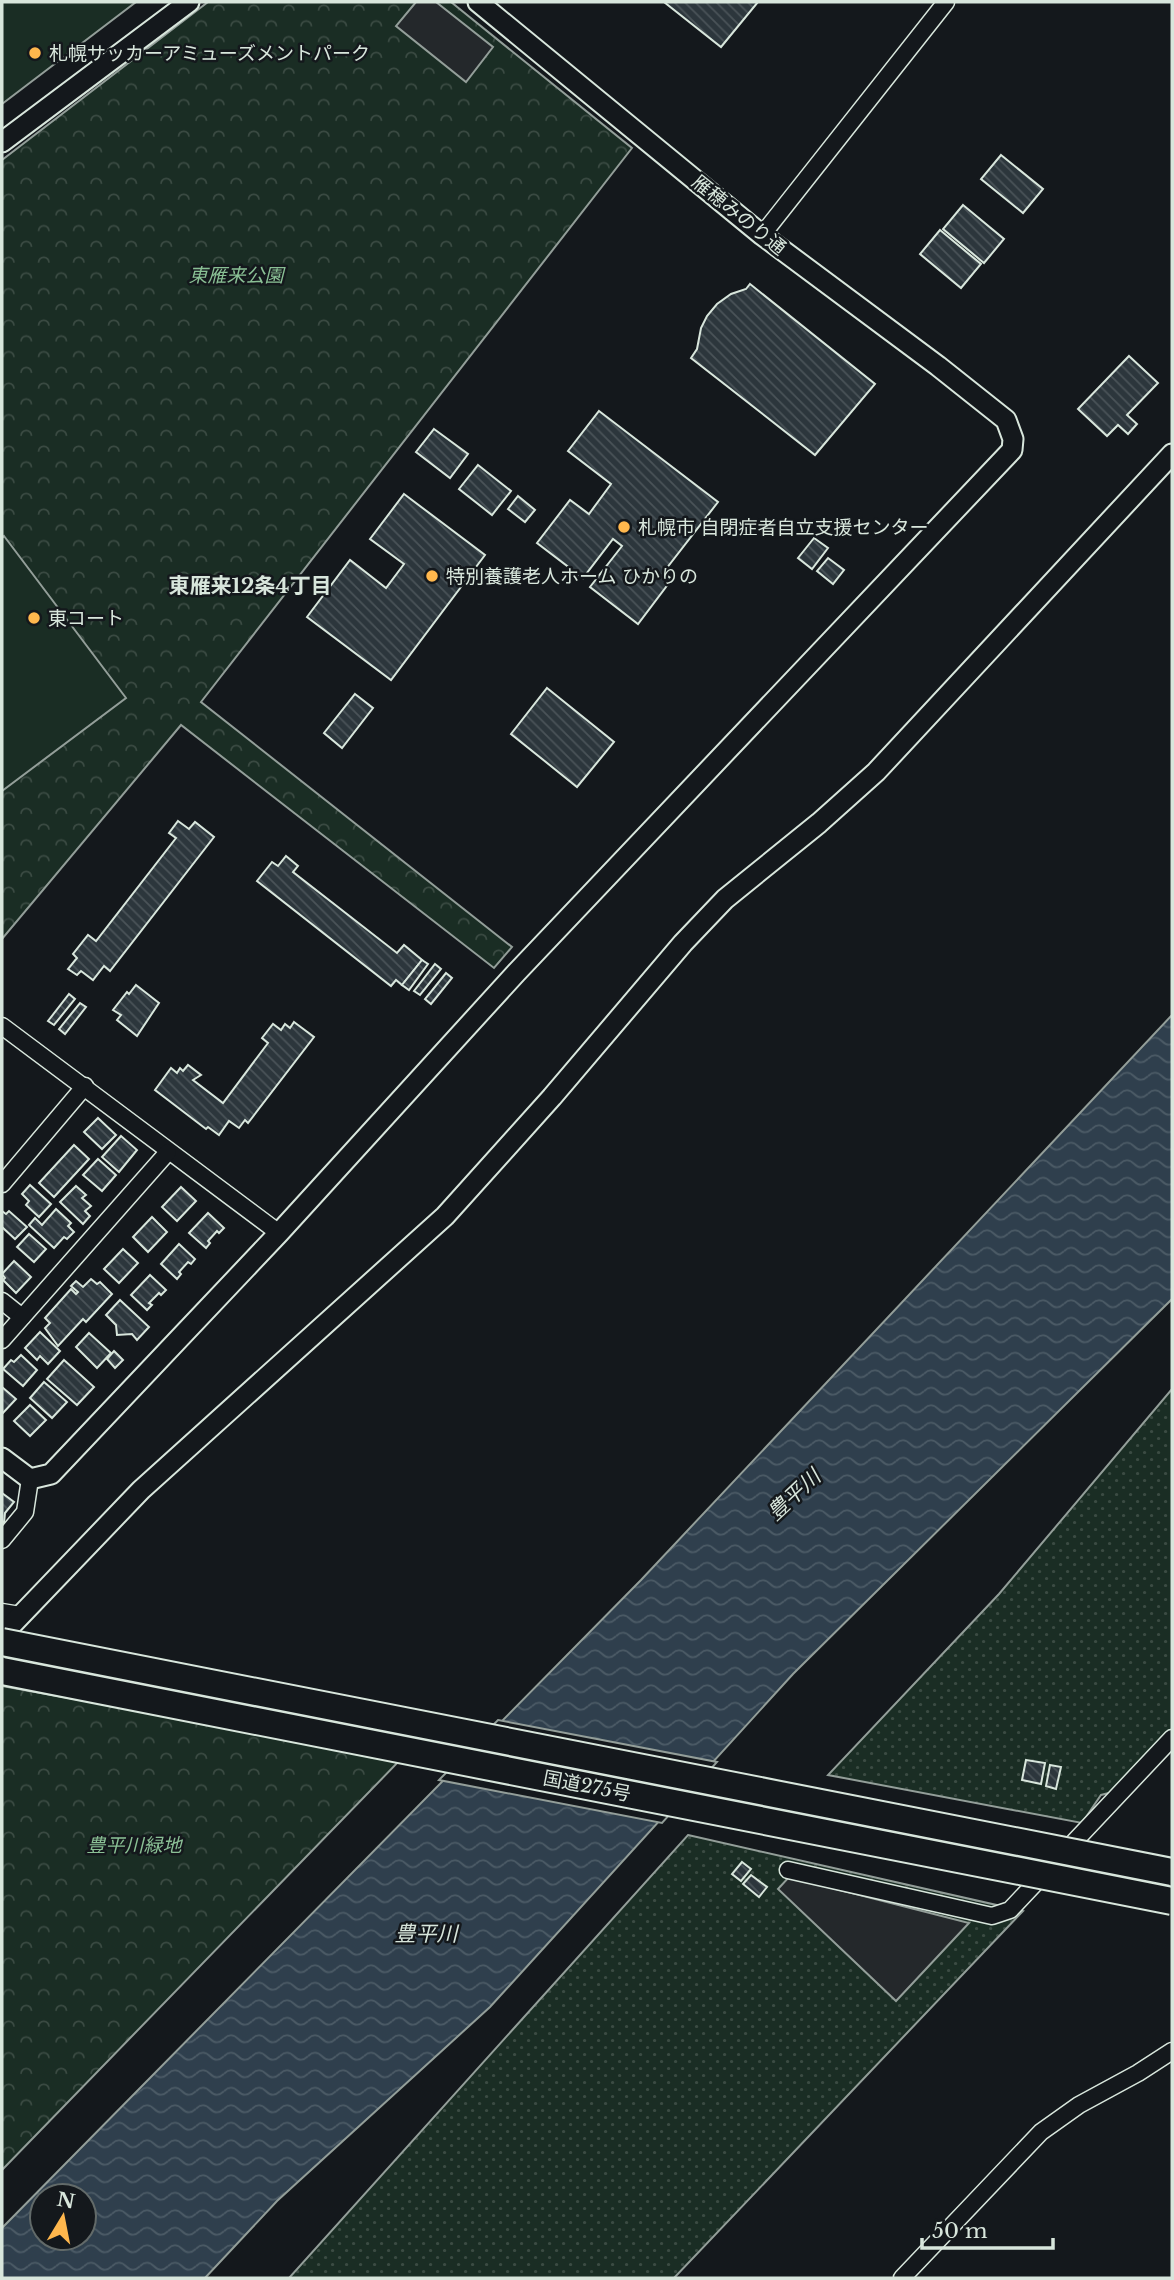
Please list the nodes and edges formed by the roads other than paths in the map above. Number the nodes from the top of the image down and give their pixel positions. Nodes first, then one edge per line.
1 (189, 2) edge
2 (478, 2) edge
3 (946, 2) edge
4 (2, 142) edge
5 (762, 235) junction
6 (1172, 454) edge
7 (2, 1026) edge
8 (85, 1086) junction
9 (168, 1152) junction
10 (2, 1184) edge
11 (279, 1233) junction
12 (2, 1301) edge
13 (22, 1317) junction
14 (2, 1340) edge
15 (2, 1458) edge
16 (30, 1479) junction
17 (2, 1540) edge
18 (11, 1614) edge
19 (2, 1635) edge
20 (2, 1642) edge
21 (2, 1671) edge
22 (1172, 1738) edge
23 (788, 1870) dead end
24 (1172, 1872) edge
25 (1172, 1901) edge
26 (1172, 2051) edge
27 (902, 2278) edge

1 - 4 street
2 - 5 street, 雁穂みのり通
3 - 5 street
5 - 11 street, 雁穂みのり通
6 - 18 street
7 - 8 street
8 - 9 street
8 - 10 street
9 - 11 street
9 - 13 street
11 - 16 street
12 - 13 street
13 - 14 street
15 - 16 street
16 - 17 street
18 - 19 street
20 - 24 highway, 国道275号, bridge
21 - 25 highway, 国道275号, bridge
22 - 23 street
26 - 27 street

